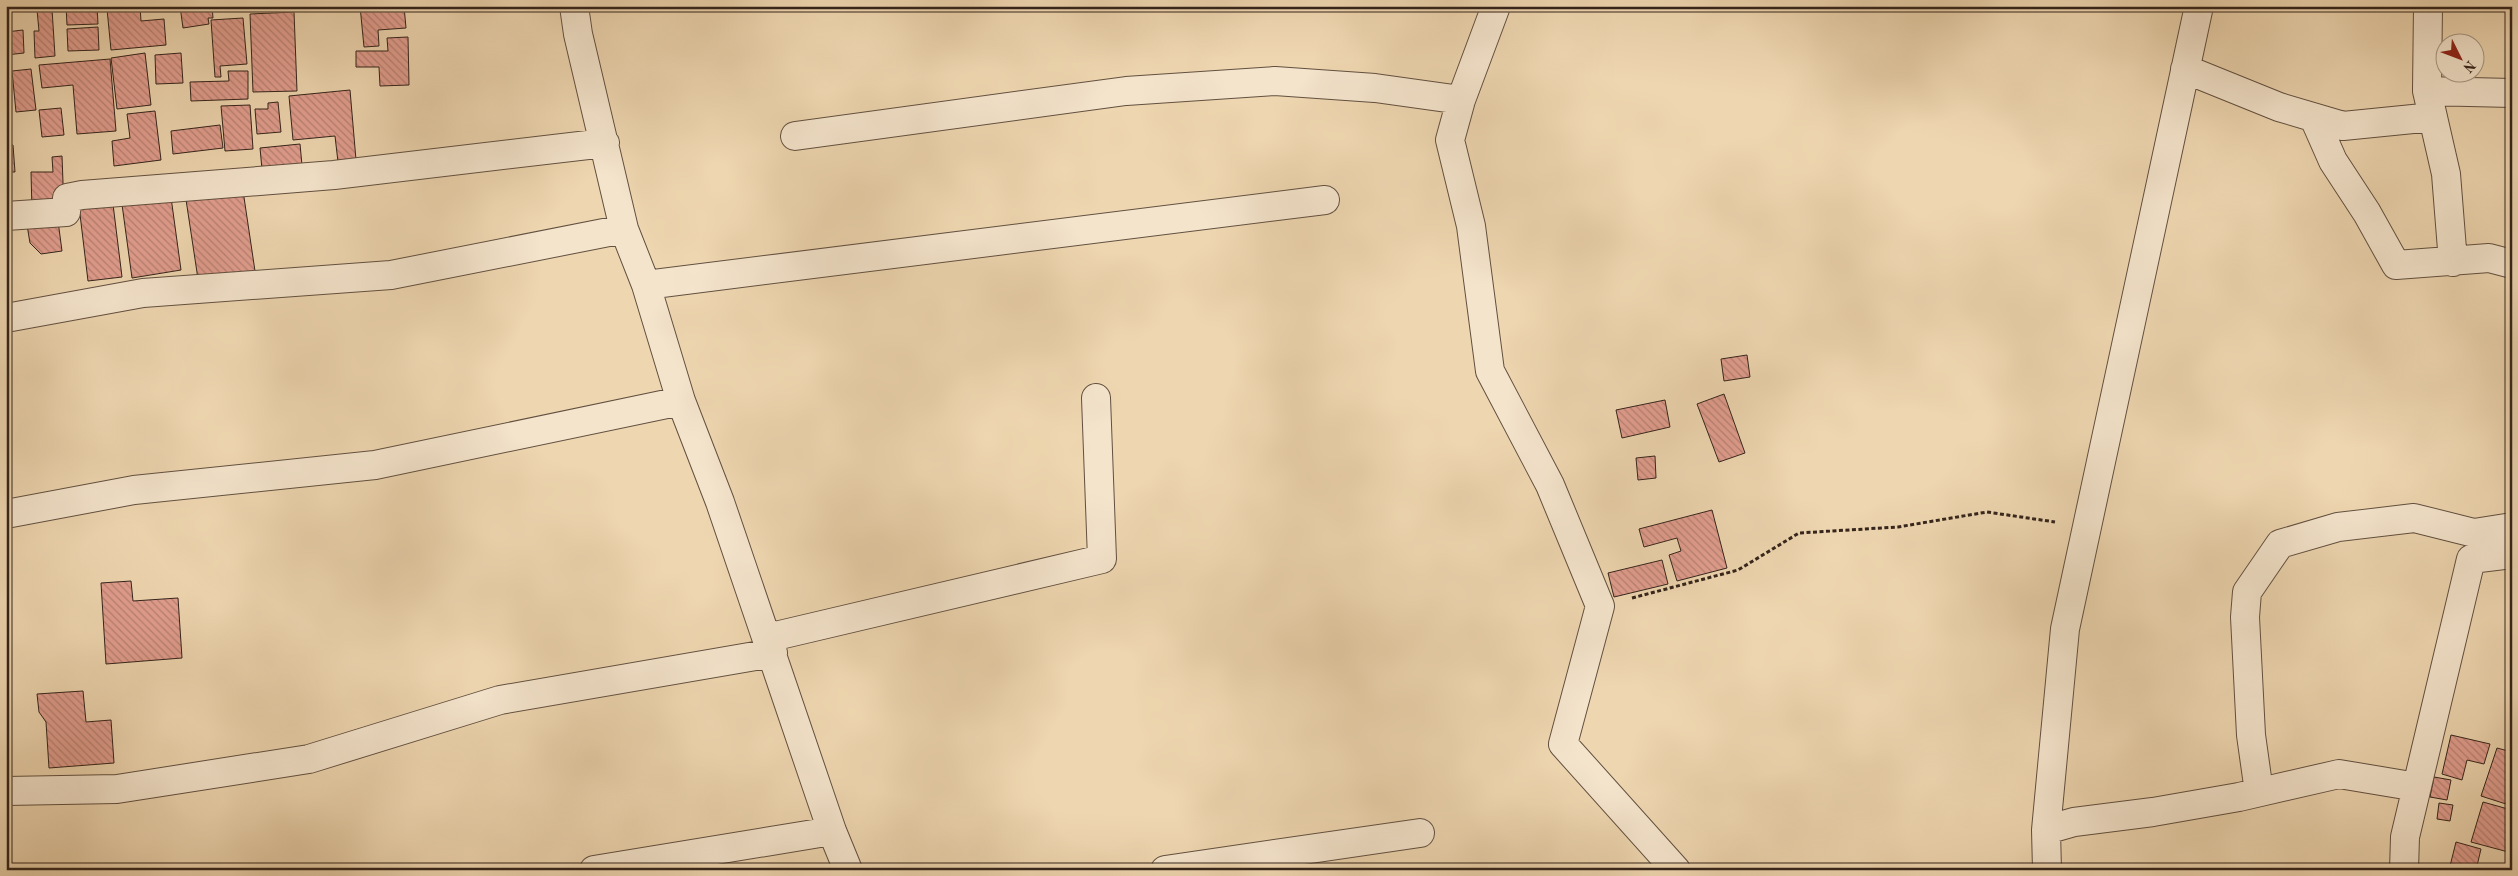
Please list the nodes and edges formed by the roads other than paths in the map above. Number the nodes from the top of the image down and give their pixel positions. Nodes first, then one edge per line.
1 (574, 6) edge
2 (1496, 6) edge
3 (2199, 6) edge
4 (2428, 6) edge
5 (2185, 69) junction
6 (2427, 91) junction
7 (2512, 93) edge
8 (1461, 100) junction
9 (2433, 117) junction
10 (2314, 118) junction
11 (795, 136) dead end
12 (605, 144) junction
13 (1325, 200) dead end
14 (6, 216) edge
15 (624, 229) junction
16 (2454, 262) junction
17 (2512, 264) edge
18 (646, 285) junction
19 (6, 318) edge
20 (1096, 398) dead end
21 (681, 401) junction
22 (6, 514) edge
23 (2512, 527) edge
24 (2512, 554) edge
25 (770, 645) junction
26 (2417, 787) junction
27 (6, 790) edge
28 (2258, 792) junction
29 (2046, 830) junction
30 (832, 831) junction
31 (1420, 834) dead end
32 (594, 870) edge
33 (848, 870) edge
34 (1165, 870) edge
35 (1676, 870) edge
36 (2047, 870) edge
37 (2404, 870) edge

1 - 12 street
2 - 8 street
3 - 5 street
4 - 6 street
5 - 10 street
5 - 29 street
6 - 7 street
6 - 9 street
8 - 11 street
8 - 35 street
9 - 10 street
9 - 16 street
10 - 16 street
12 - 14 street
12 - 15 street
13 - 18 street
15 - 18 street
15 - 19 street
16 - 17 street
18 - 21 street
20 - 25 street
21 - 22 street
21 - 25 street
23 - 28 street
24 - 26 street
25 - 27 street
25 - 30 street
26 - 28 street
26 - 37 street
28 - 29 street
29 - 36 street
30 - 32 street
30 - 33 street
31 - 34 street

